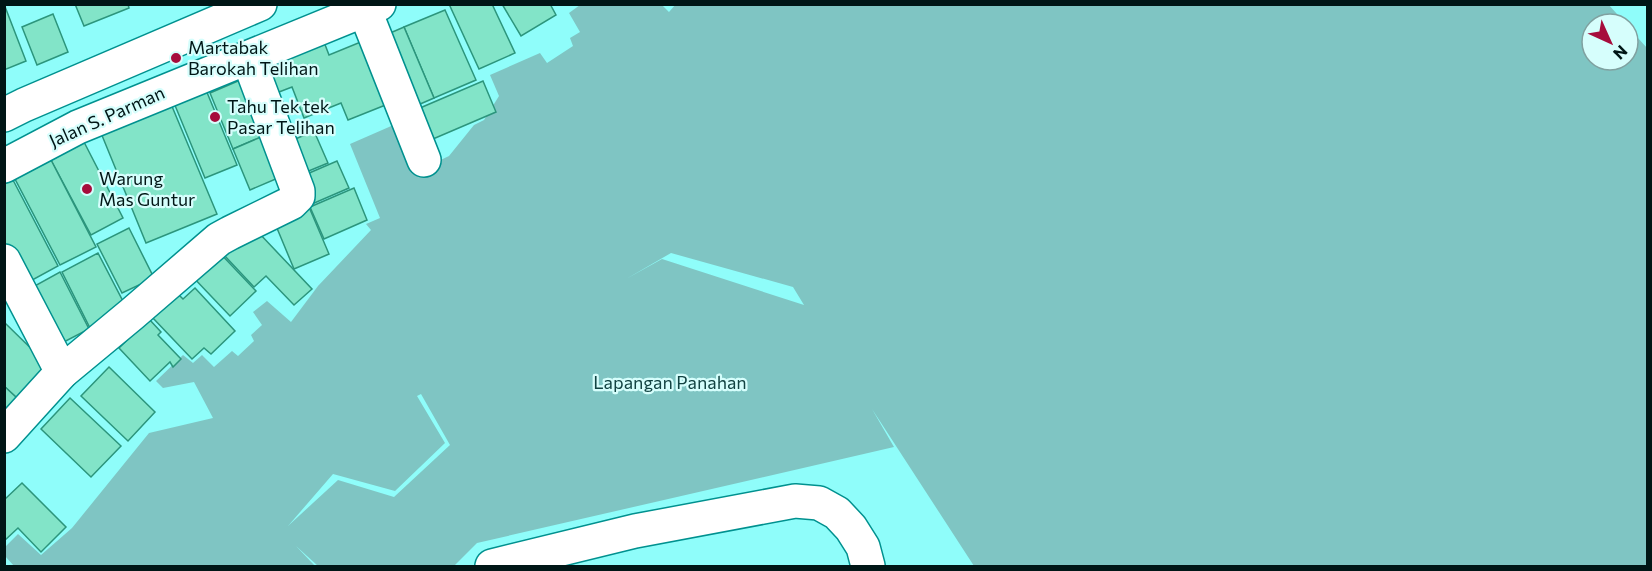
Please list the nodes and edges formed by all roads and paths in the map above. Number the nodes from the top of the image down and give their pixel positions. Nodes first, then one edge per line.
1 (260, 4) edge
2 (372, 8) edge
3 (322, 16) edge
4 (248, 58) junction
5 (4, 115) edge
6 (424, 160) dead end
7 (4, 166) edge
8 (4, 261) edge
9 (62, 372) junction
10 (4, 436) edge
11 (558, 558) edge
12 (492, 567) edge
13 (868, 567) edge

1 - 5 street
2 - 3 street, Jalan S. Parman
2 - 6 street
3 - 4 street, Jalan S. Parman
4 - 7 street, Jalan S. Parman
4 - 9 street
8 - 9 street
9 - 10 street
11 - 12 street
11 - 13 street

